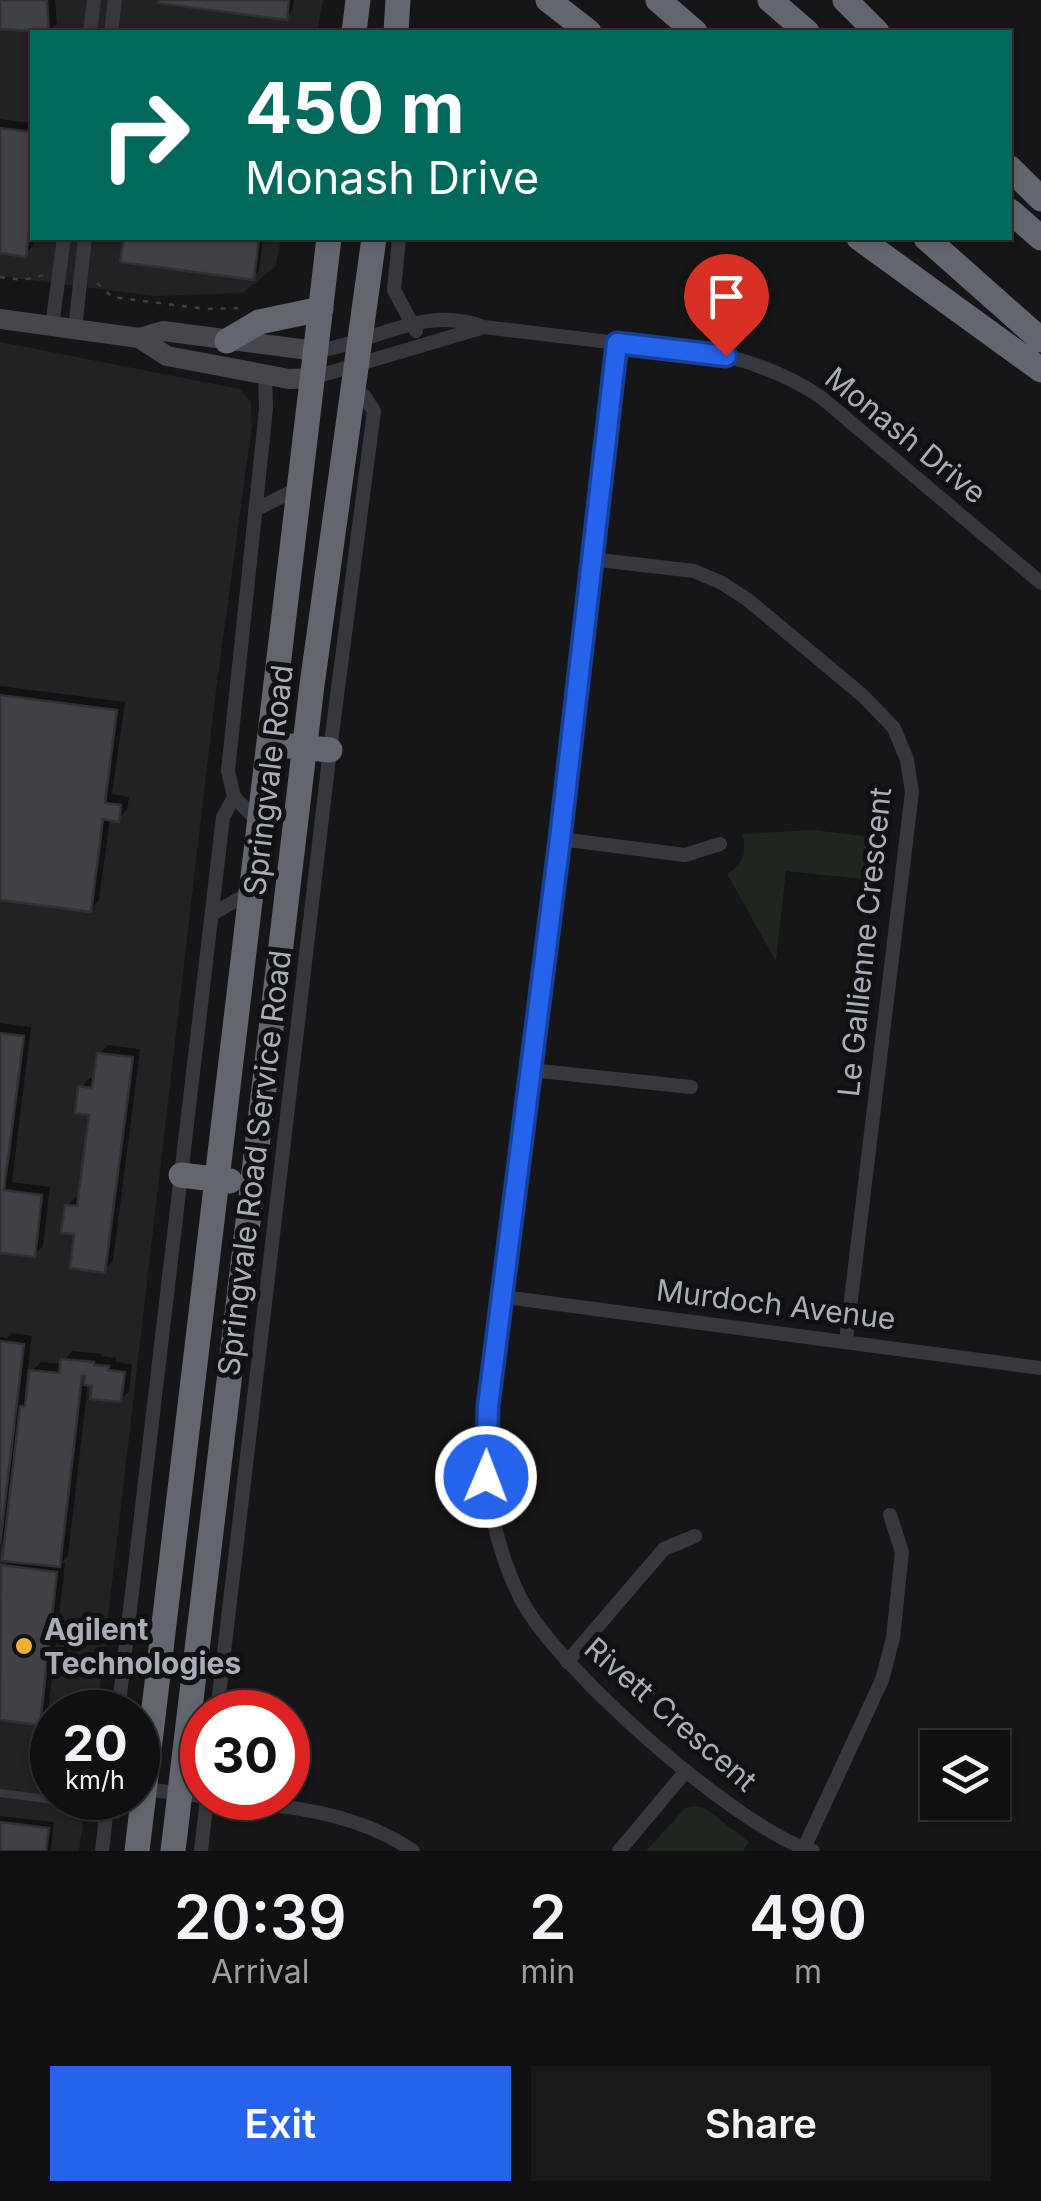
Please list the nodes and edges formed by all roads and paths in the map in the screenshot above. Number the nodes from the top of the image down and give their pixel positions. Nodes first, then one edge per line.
1 (94, 0) edge
2 (115, 0) edge
3 (358, 0) edge
4 (548, 0) edge
5 (658, 0) edge
6 (770, 0) edge
7 (845, 0) edge
8 (404, 2) edge
9 (90, 30) edge
10 (111, 30) edge
11 (354, 30) edge
12 (397, 30) edge
13 (586, 30) edge
14 (692, 30) edge
15 (805, 30) edge
16 (875, 30) edge
17 (1012, 170) edge
18 (1041, 199) edge
19 (1012, 213) edge
20 (1041, 238) edge
21 (64, 240) edge
22 (86, 240) edge
23 (329, 240) edge
24 (374, 240) edge
25 (399, 240) edge
26 (862, 240) edge
27 (928, 240) edge
28 (0, 277) edge
29 (58, 277) junction
30 (97, 282) dead end
31 (251, 306) dead end
32 (320, 309) junction
33 (0, 319) edge
34 (414, 324) junction
35 (52, 326) junction
36 (484, 327) junction
37 (74, 329) junction
38 (140, 338) junction
39 (1041, 340) edge
40 (226, 341) junction
41 (617, 343) junction
42 (420, 344) junction
43 (316, 351) junction
44 (360, 351) junction
45 (1041, 370) edge
46 (265, 375) junction
47 (312, 378) junction
48 (299, 487) junction
49 (255, 510) junction
50 (592, 559) junction
51 (1041, 583) edge
52 (270, 745) junction
53 (317, 749) junction
54 (234, 797) junction
55 (260, 824) junction
56 (560, 839) junction
57 (720, 844) dead end
58 (252, 892) junction
59 (212, 914) junction
60 (530, 1070) junction
61 (691, 1087) dead end
62 (181, 1175) junction
63 (217, 1180) junction
64 (252, 1184) junction
65 (504, 1297) junction
66 (235, 1331) junction
67 (262, 1335) junction
68 (846, 1341) junction
69 (1041, 1368) edge
70 (890, 1515) dead end
71 (695, 1536) dead end
72 (568, 1662) junction
73 (121, 1690) edge
74 (156, 1690) edge
75 (206, 1690) edge
76 (220, 1690) edge
77 (686, 1772) junction
78 (0, 1793) edge
79 (30, 1796) edge
80 (310, 1811) edge
81 (105, 1820) edge
82 (140, 1820) edge
83 (186, 1820) edge
84 (199, 1820) edge
85 (809, 1850) edge
86 (102, 1851) edge
87 (137, 1851) edge
88 (173, 1851) edge
89 (202, 1851) edge
90 (413, 1851) edge
91 (619, 1851) edge

1 - 9 street
2 - 10 street
3 - 11 highway
4 - 13 highway
5 - 14 highway
6 - 15 highway
7 - 16 highway
8 - 12 highway
17 - 18 highway
19 - 20 highway
21 - 29 street
22 - 37 street
23 - 32 highway, Springvale Road
24 - 44 highway, Springvale Road
25 - 34 street
26 - 45 highway
27 - 39 highway
28 - 29 path
29 - 35 street
30 - 31 path
32 - 40 highway
32 - 43 highway, Springvale Road
33 - 35 street
34 - 36 street, Monash Drive
34 - 42 street
34 - 44 street, Monash Drive
35 - 37 street
36 - 41 street, Monash Drive
36 - 42 street, Monash Drive
37 - 38 street
38 - 40 street
38 - 46 street
40 - 43 street
41 - 50 street, Rivett Crescent
41 - 51 street, Monash Drive
42 - 44 street, Monash Drive
43 - 44 street, Monash Drive
43 - 47 highway, Springvale Road
44 - 47 street, Monash Drive
44 - 53 highway, Springvale Road
46 - 47 street
46 - 49 street, Springvale Road
47 - 48 highway, Springvale Road
48 - 49 street
48 - 52 highway, Springvale Road
49 - 54 street, Springvale Road
50 - 56 street, Rivett Crescent
50 - 68 street, Le Gallienne Crescent
52 - 53 highway
52 - 55 highway, Springvale Road
53 - 64 highway, Springvale Road
53 - 67 street, Springvale Road Service Road
54 - 55 street, Springvale Road
54 - 59 street, Springvale Road
55 - 58 highway, Springvale Road
56 - 57 street
56 - 60 street, Rivett Crescent
58 - 59 street, Springvale Road
58 - 63 highway, Springvale Road
59 - 62 street, Springvale Road
60 - 61 street
60 - 65 street, Rivett Crescent
62 - 63 highway
62 - 73 street
63 - 64 highway
63 - 74 highway, Springvale Road
64 - 66 highway, Springvale Road
65 - 68 street, Murdoch Avenue
65 - 72 street, Rivett Crescent
66 - 67 street
66 - 75 highway, Springvale Road
67 - 76 street, Springvale Road Service Road
68 - 69 street, Murdoch Avenue
70 - 85 street
71 - 72 street
72 - 77 street, Rivett Crescent
77 - 85 street, Rivett Crescent
77 - 91 street
78 - 79 lane
80 - 90 street
81 - 86 street
82 - 87 highway, Springvale Road
83 - 88 highway, Springvale Road
84 - 89 street

